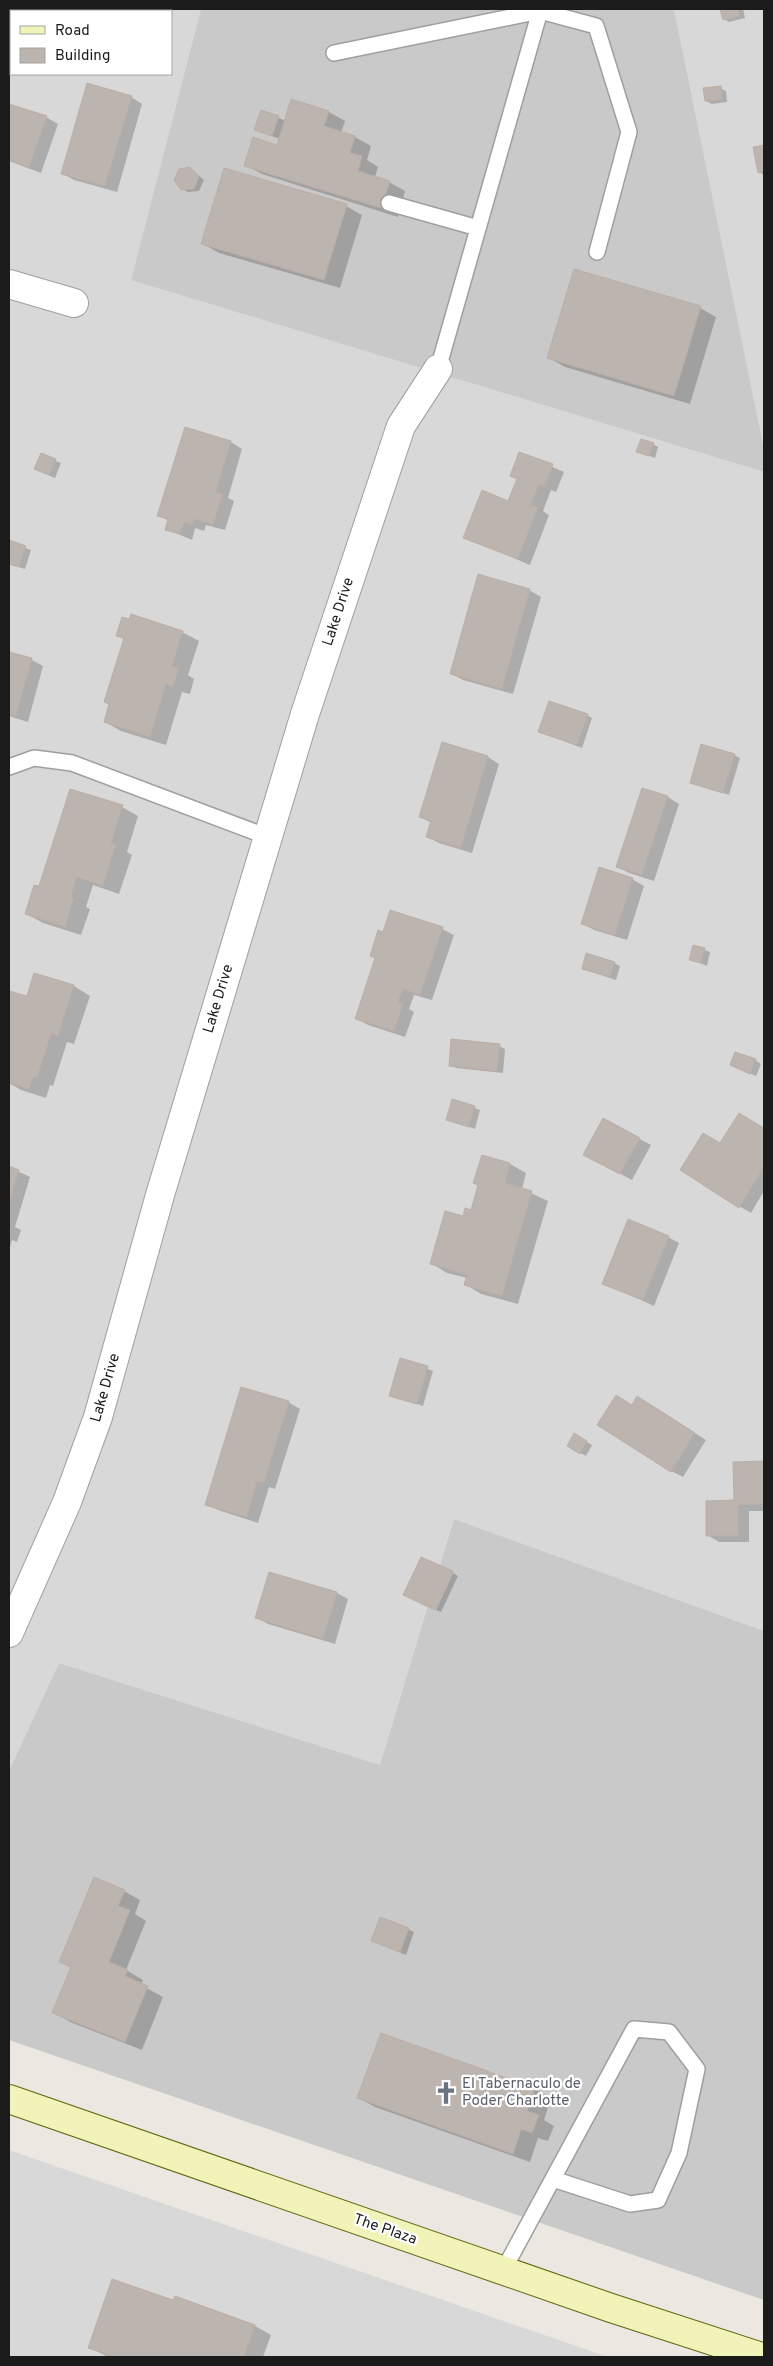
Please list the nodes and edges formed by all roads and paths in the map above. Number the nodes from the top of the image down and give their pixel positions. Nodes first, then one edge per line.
1 (540, 11) junction
2 (334, 52) dead end
3 (390, 203) dead end
4 (478, 228) junction
5 (597, 252) dead end
6 (9, 284) edge
7 (74, 303) dead end
8 (438, 369) joint
9 (9, 767) edge
10 (268, 837) junction
11 (9, 1632) edge
12 (9, 2099) edge
13 (554, 2179) junction
14 (503, 2271) junction
15 (762, 2357) edge

1 - 2 lane
1 - 4 lane
1 - 5 lane
3 - 4 lane
4 - 8 lane
6 - 7 street
8 - 10 street, Lake Drive
9 - 10 lane
10 - 11 street, Lake Drive
12 - 14 main road, The Plaza
13 - 13 lane
13 - 14 lane
14 - 15 main road, The Plaza

